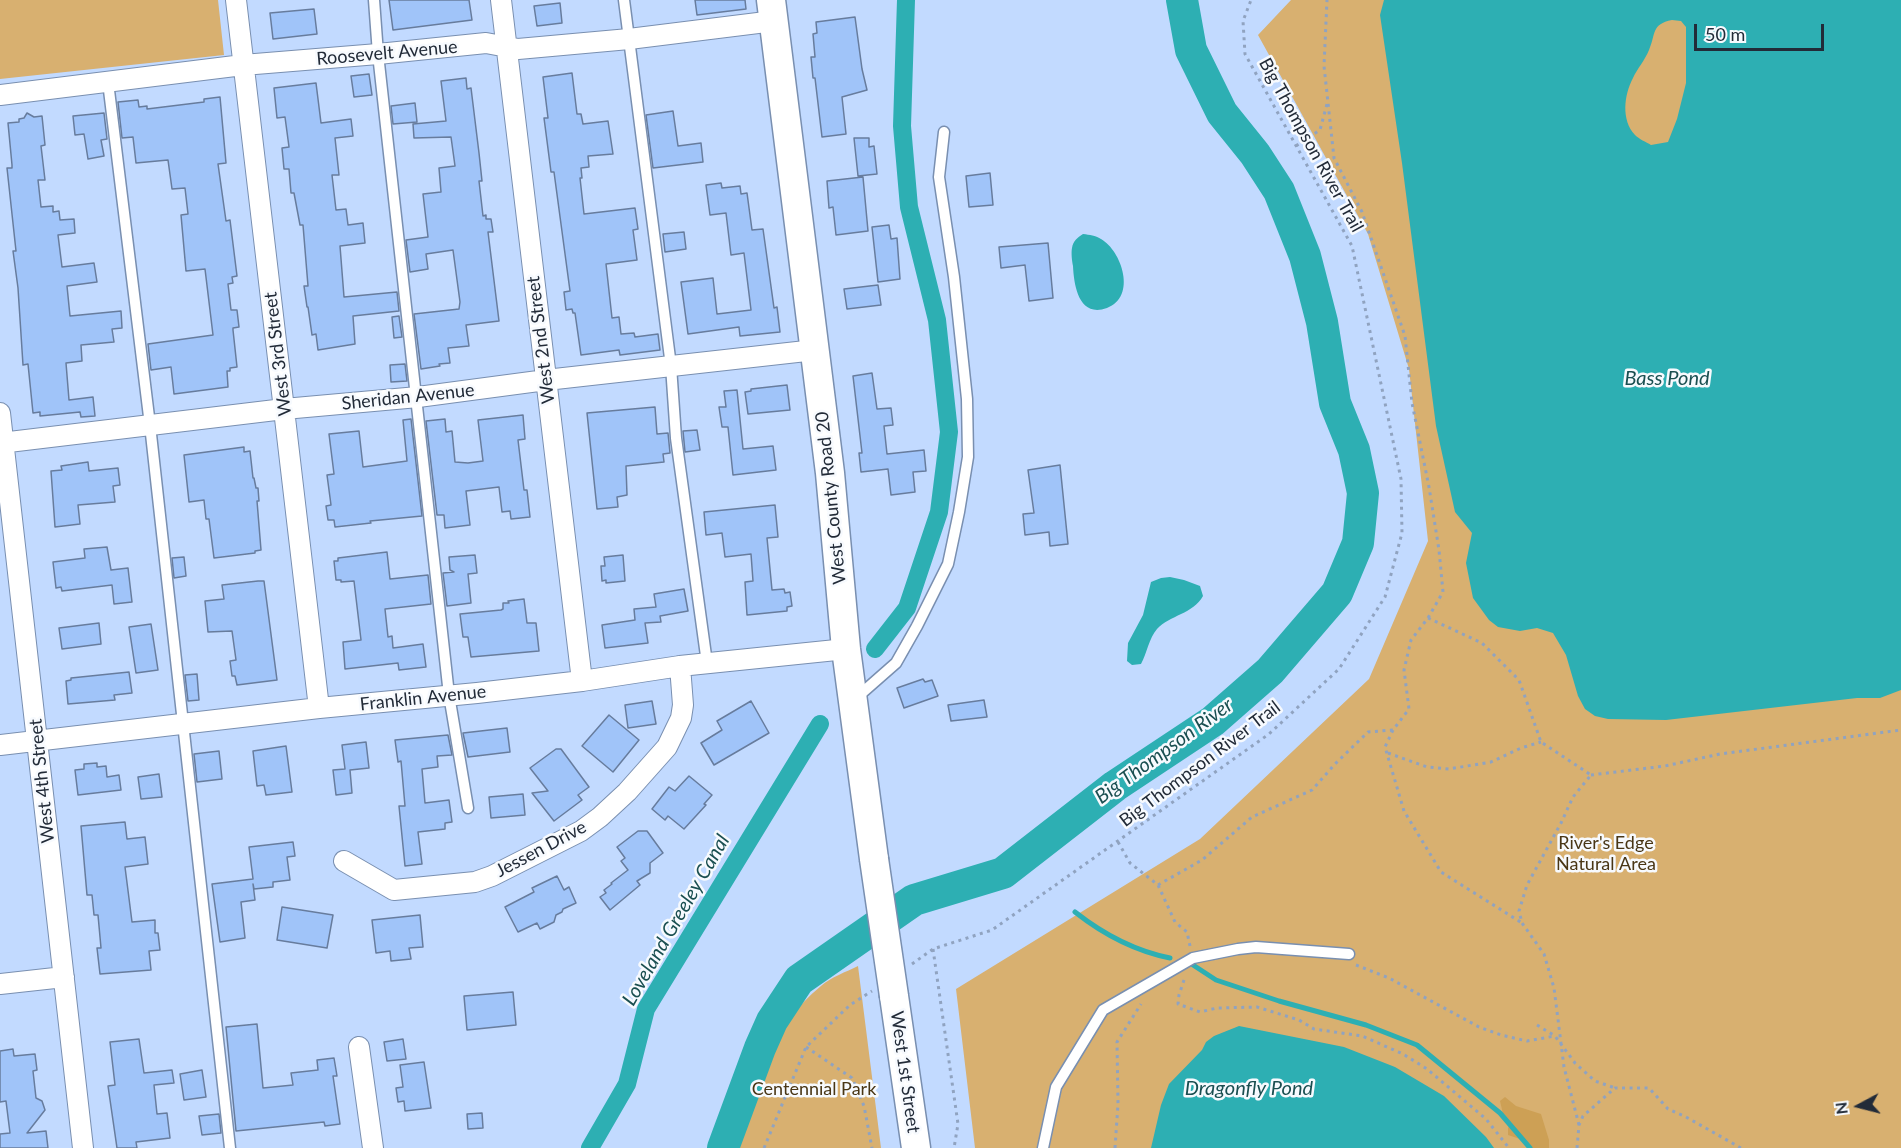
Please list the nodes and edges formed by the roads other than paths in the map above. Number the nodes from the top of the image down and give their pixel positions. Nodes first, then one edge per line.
1 (236, 0) edge
2 (374, 0) edge
3 (501, 0) edge
4 (624, 0) edge
5 (773, 10) edge
6 (629, 39) junction
7 (507, 47) junction
8 (378, 54) junction
9 (243, 66) junction
10 (108, 82) junction
11 (0, 95) edge
12 (944, 132) dead end
13 (815, 350) junction
14 (671, 366) junction
15 (546, 380) junction
16 (418, 397) junction
17 (284, 409) junction
18 (0, 413) edge
19 (150, 425) junction
20 (2, 443) edge
21 (846, 649) junction
22 (707, 663) junction
23 (680, 666) junction
24 (582, 681) junction
25 (450, 695) junction
26 (853, 701) junction
27 (319, 708) junction
28 (183, 724) junction
29 (38, 741) junction
30 (0, 745) edge
31 (468, 808) dead end
32 (345, 861) dead end
33 (1349, 954) dead end
34 (64, 977) junction
35 (0, 984) edge
36 (886, 991) joint
37 (359, 1047) dead end
38 (83, 1148) edge
39 (230, 1148) edge
40 (373, 1148) edge
41 (916, 1148) edge
42 (1043, 1148) edge

1 - 9 street, West 3rd Street
2 - 8 lane
3 - 7 street, West 2nd Street
4 - 6 lane
5 - 6 street, Roosevelt Avenue
5 - 13 main road, West County Road 20
6 - 7 street, Roosevelt Avenue
6 - 14 lane
7 - 8 street, Roosevelt Avenue
7 - 15 street, West 2nd Street
8 - 9 street, Roosevelt Avenue
8 - 16 lane
9 - 10 street, Roosevelt Avenue
9 - 17 street, West 3rd Street
10 - 11 street, Roosevelt Avenue
10 - 19 lane
12 - 26 lane
13 - 14 street, Sheridan Avenue
13 - 21 main road, West County Road 20
14 - 15 street, Sheridan Avenue
14 - 22 lane
15 - 16 street, Sheridan Avenue
15 - 24 street, West 2nd Street
16 - 17 street, Sheridan Avenue
16 - 25 lane
17 - 19 street, Sheridan Avenue
17 - 27 street, West 3rd Street
18 - 20 street, West 4th Street
19 - 20 street, Sheridan Avenue
19 - 28 lane
20 - 29 street, West 4th Street
21 - 22 street, Franklin Avenue
21 - 26 main road, West County Road 20
22 - 23 street, Franklin Avenue
23 - 24 street, Franklin Avenue
23 - 32 street, Jessen Drive
24 - 25 street, Franklin Avenue
25 - 27 street, Franklin Avenue
25 - 31 lane
26 - 36 main road, West County Road 20, bridge
27 - 28 street, Franklin Avenue
28 - 29 street, Franklin Avenue
28 - 39 lane
29 - 30 street, Franklin Avenue
29 - 34 street, West 4th Street
33 - 42 lane
34 - 35 street
34 - 38 street, West 4th Street
36 - 41 main road, West 1st Street
37 - 40 street

